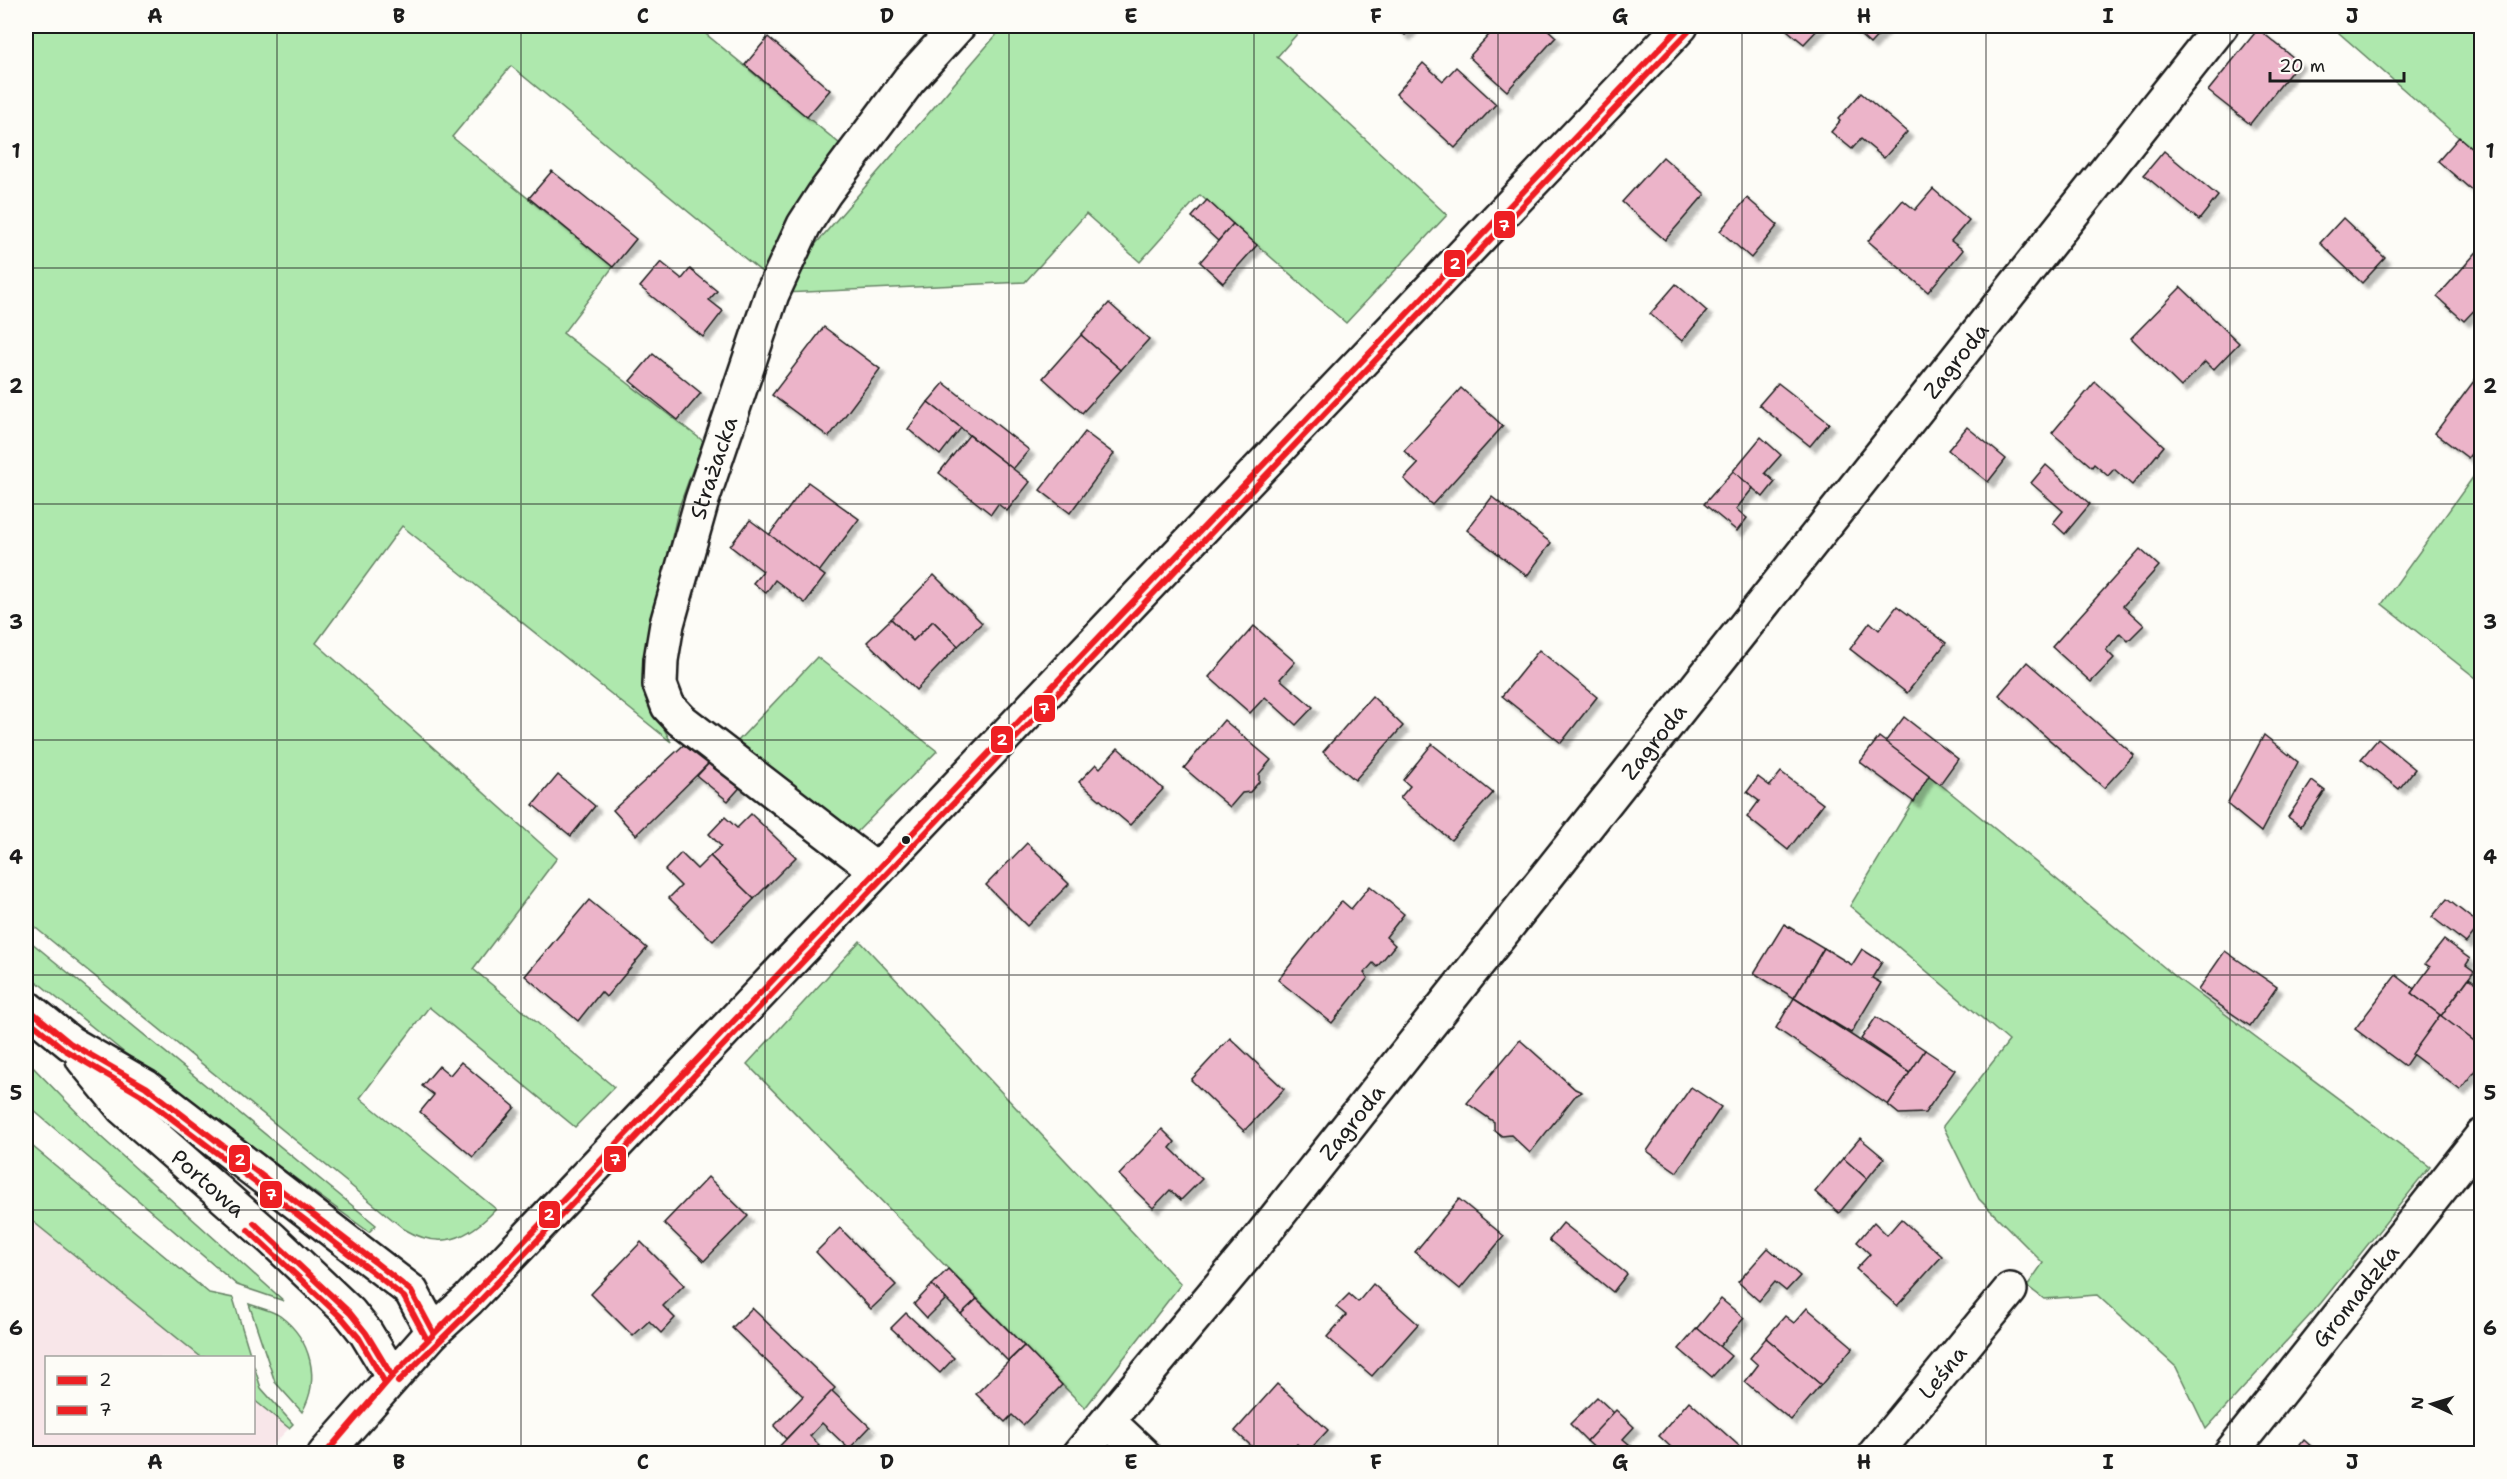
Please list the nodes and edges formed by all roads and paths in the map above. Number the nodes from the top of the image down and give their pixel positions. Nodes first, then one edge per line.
1 (958, 26) edge
2 (1681, 26) edge
3 (2221, 26) edge
4 (876, 870) junction
5 (26, 1007) edge
6 (70, 1043) junction
7 (2481, 1136) edge
8 (2010, 1290) dead end
9 (434, 1332) junction
10 (392, 1376) junction
11 (1109, 1422) junction
12 (325, 1454) edge
13 (1080, 1454) edge
14 (1143, 1454) edge
15 (1875, 1454) edge
16 (2230, 1454) edge

1 - 4 street, Strażacka
2 - 4 street
3 - 11 street, Zagroda
4 - 9 street
5 - 6 street, Portowa
6 - 9 street, Portowa
6 - 10 street, Portowa
7 - 16 street, Gromadzka
8 - 15 street, Leśna
9 - 10 street
10 - 12 street
11 - 13 street, Zagroda
11 - 14 street

